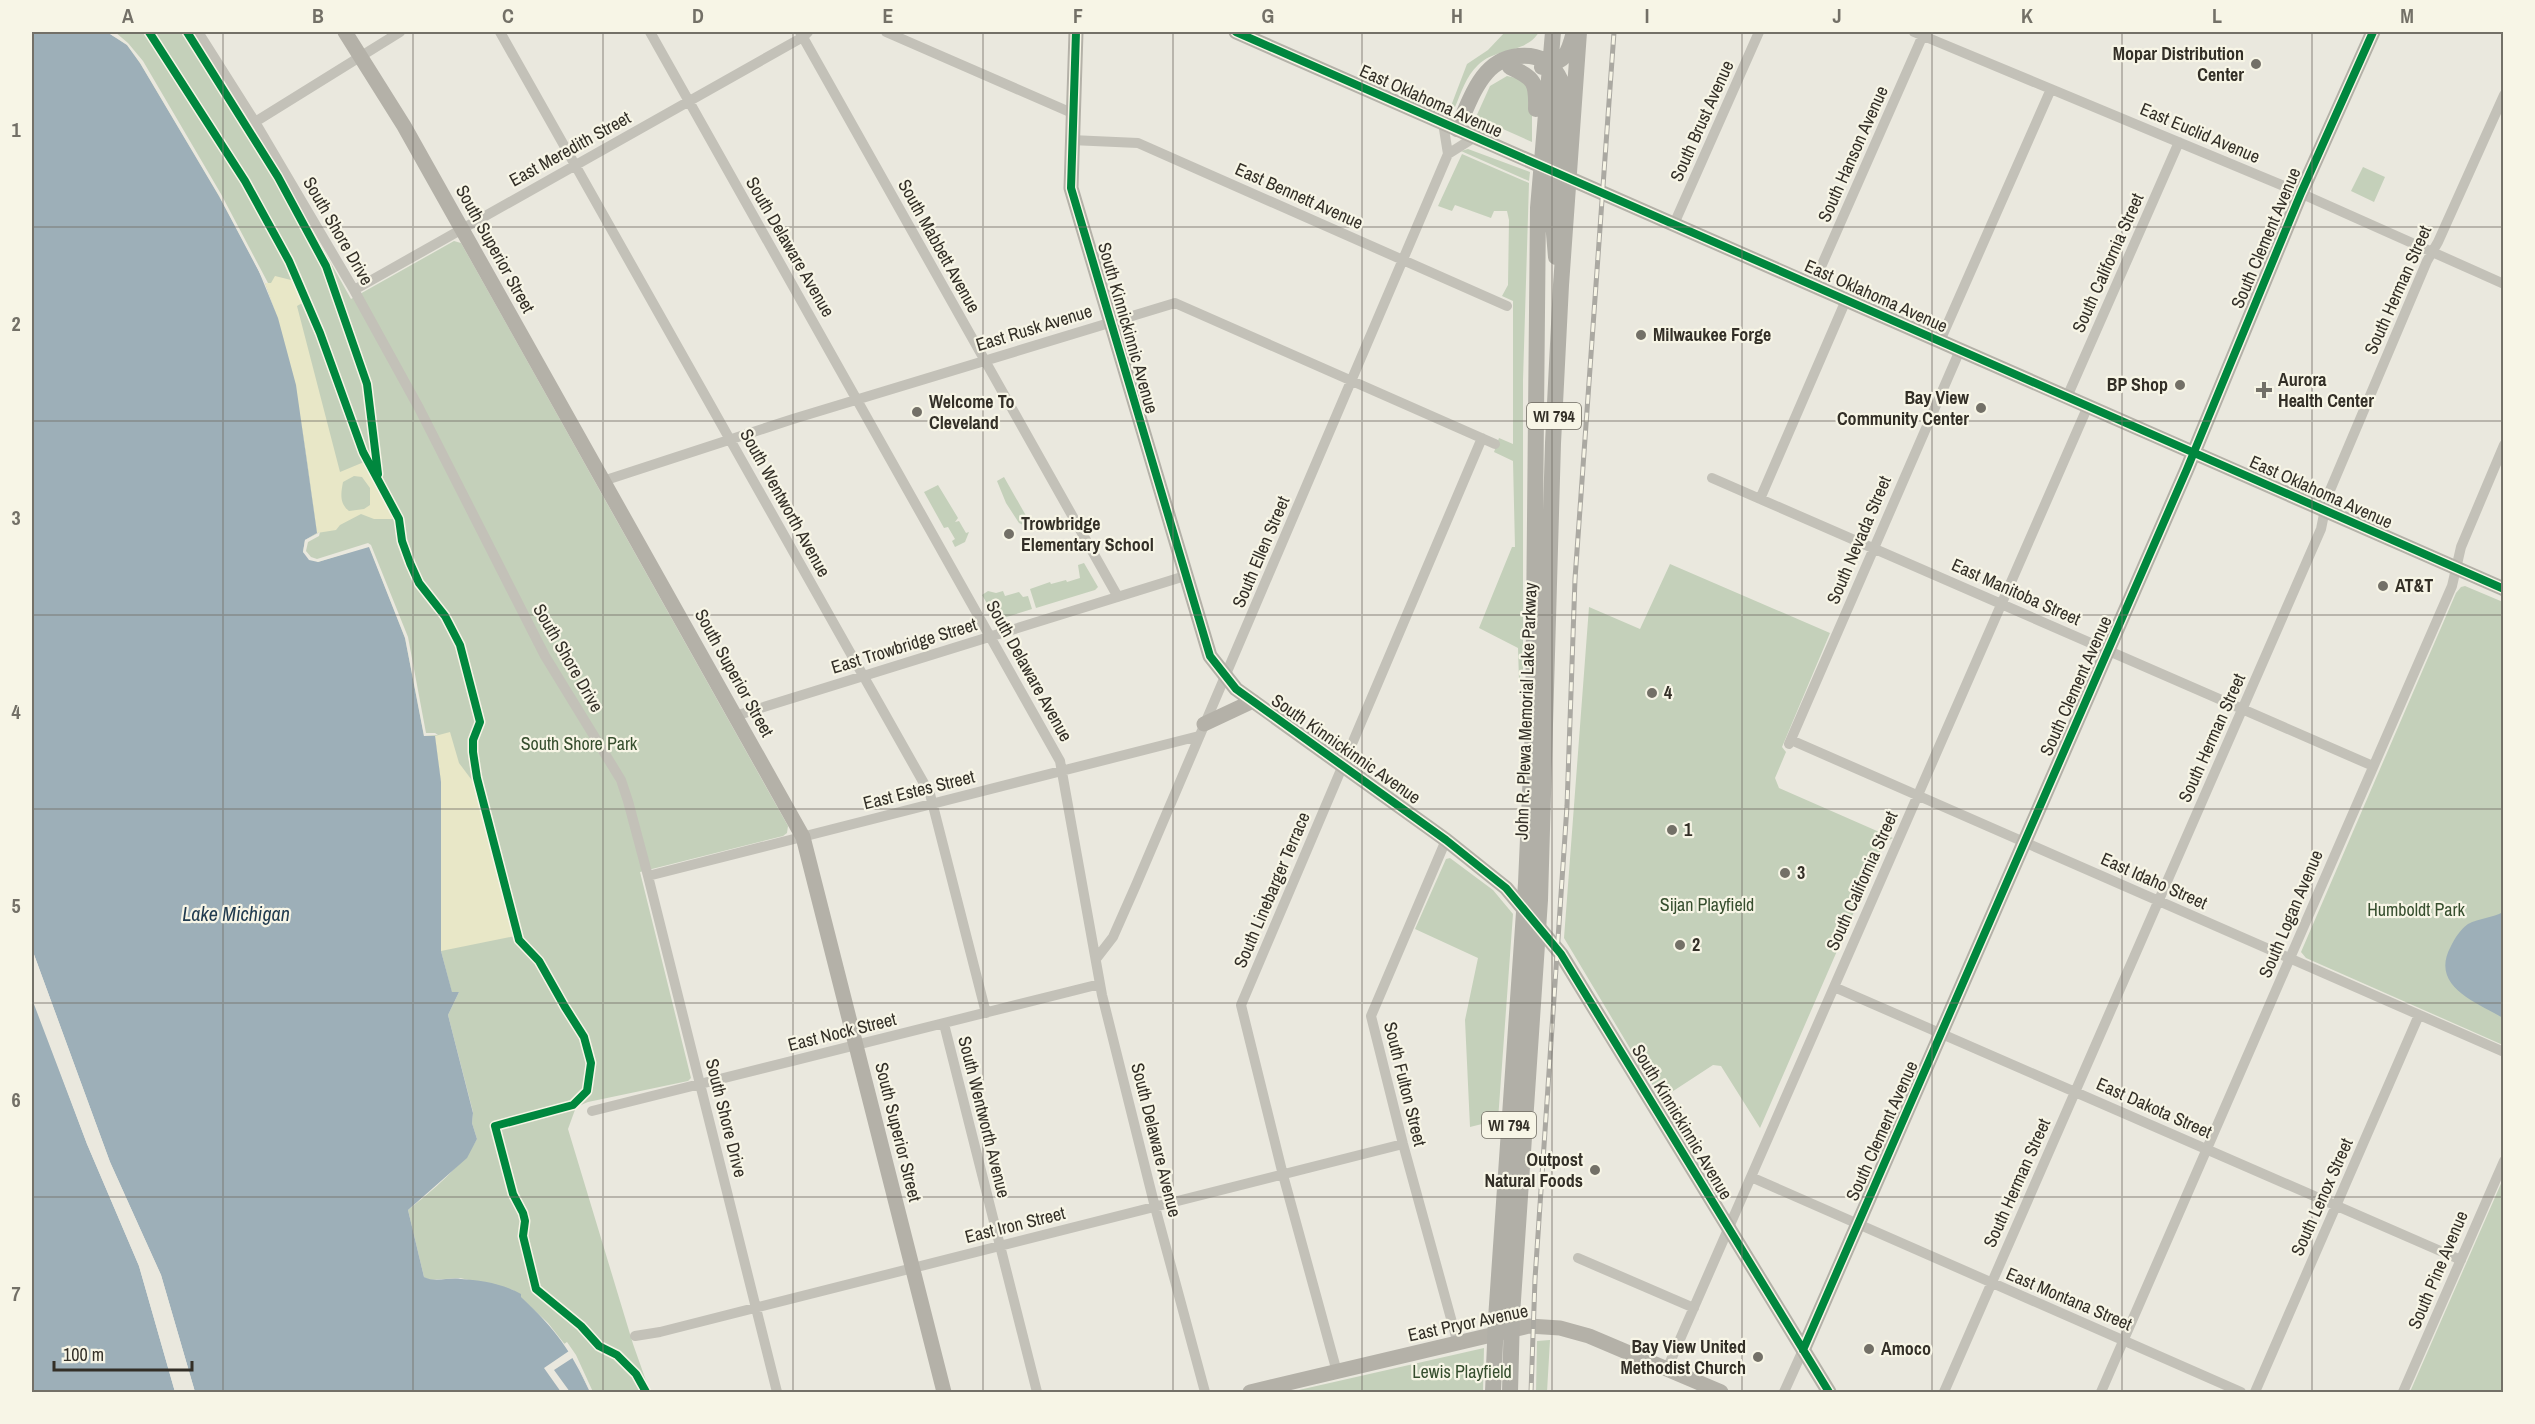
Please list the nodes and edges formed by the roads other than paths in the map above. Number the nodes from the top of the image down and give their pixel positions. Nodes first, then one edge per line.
1 (198, 32) edge
2 (345, 32) edge
3 (400, 32) edge
4 (500, 32) edge
5 (650, 32) edge
6 (886, 32) edge
7 (1076, 32) edge
8 (1236, 32) edge
9 (1543, 32) edge
10 (1553, 32) edge
11 (1575, 32) edge
12 (1579, 32) edge
13 (1760, 32) edge
14 (2373, 32) edge
15 (804, 33) edge
16 (1919, 33) edge
17 (360, 56) junction
18 (1523, 56) junction
19 (1550, 65) junction
20 (1510, 67) junction
21 (1491, 69) junction
22 (2051, 89) junction
23 (2504, 95) edge
24 (689, 101) junction
25 (1072, 113) junction
26 (255, 122) junction
27 (1450, 126) junction
28 (1552, 136) junction
29 (1475, 137) junction
30 (1071, 140) junction
31 (2179, 142) junction
32 (1448, 154) junction
33 (576, 164) junction
34 (2301, 193) junction
35 (1547, 209) junction
36 (1674, 224) junction
37 (462, 229) junction
38 (2432, 252) junction
39 (1403, 260) junction
40 (2504, 284) edge
41 (1813, 285) junction
42 (354, 290) junction
43 (1846, 300) junction
44 (1507, 306) dead end
45 (1111, 321) junction
46 (1940, 341) junction
47 (1960, 350) junction
48 (985, 360) junction
49 (1351, 381) junction
50 (2067, 397) junction
51 (858, 400) junction
52 (2088, 406) junction
53 (1482, 438) junction
54 (730, 440) junction
55 (1495, 444) dead end
56 (2504, 446) edge
57 (2194, 452) junction
58 (1712, 478) dead end
59 (603, 481) junction
60 (1760, 499) junction
61 (2325, 510) junction
62 (1874, 548) junction
63 (2456, 568) junction
64 (1185, 576) junction
65 (2504, 589) edge
66 (1118, 597) junction
67 (2001, 604) junction
68 (991, 637) junction
69 (2108, 650) junction
70 (864, 676) junction
71 (1225, 678) junction
72 (1253, 702) junction
73 (2242, 709) junction
74 (735, 716) junction
75 (1202, 730) junction
76 (1790, 742) joint
77 (1343, 765) junction
78 (2373, 766) junction
79 (1062, 771) junction
80 (1918, 795) junction
81 (933, 804) junction
82 (803, 837) junction
83 (1446, 840) junction
84 (2025, 842) junction
85 (648, 876) junction
86 (2159, 901) junction
87 (2289, 958) junction
88 (1096, 959) junction
89 (1100, 984) junction
90 (1834, 987) junction
91 (986, 1013) junction
92 (2420, 1015) junction
93 (944, 1024) junction
94 (1941, 1033) junction
95 (857, 1046) junction
96 (2504, 1052) edge
97 (701, 1085) junction
98 (2076, 1092) junction
99 (592, 1111) dead end
100 (1403, 1144) junction
101 (2206, 1150) junction
102 (2504, 1161) edge
103 (1283, 1175) junction
104 (1751, 1177) junction
105 (2336, 1206) junction
106 (1155, 1207) junction
107 (1858, 1224) junction
108 (1729, 1229) junction
109 (1000, 1246) junction
110 (1578, 1258) dead end
111 (2461, 1260) junction
112 (912, 1268) junction
113 (1992, 1283) junction
114 (756, 1308) junction
115 (1694, 1308) junction
116 (635, 1336) dead end
117 (2124, 1340) junction
118 (1458, 1344) junction
119 (1503, 1348) junction
120 (1803, 1350) junction
121 (1667, 1369) junction
122 (1337, 1372) junction
123 (777, 1392) edge
124 (944, 1392) edge
125 (1037, 1392) edge
126 (1205, 1392) edge
127 (1250, 1392) edge
128 (1493, 1392) edge
129 (1510, 1392) edge
130 (1721, 1392) edge
131 (1784, 1392) edge
132 (1829, 1392) edge
133 (1944, 1392) edge
134 (2101, 1392) edge
135 (2241, 1392) edge
136 (2255, 1392) edge
137 (2403, 1392) edge

1 - 26 street, South Shore Drive
2 - 17 street, South Superior Street
3 - 17 street
4 - 33 street, South Wentworth Avenue
5 - 24 street, South Delaware Avenue
6 - 25 street
7 - 25 street, South Kinnickinnic Avenue
8 - 27 street, East Oklahoma Avenue
9 - 18 main road
10 - 19 main road, John R. Plewa Memorial Lake Parkway / WI 794
11 - 19 main road
12 - 28 main road, John R. Plewa Memorial Lake Parkway / WI 794
13 - 36 street, South Brust Avenue
14 - 34 street, South Clement Avenue
15 - 24 street, East Meredith Street
15 - 48 street, South Mabbett Avenue
16 - 22 street, East Euclid Avenue
16 - 41 street, South Hanson Avenue
17 - 26 street
17 - 37 street, South Superior Street
18 - 19 main road
18 - 21 main road
19 - 20 main road
19 - 28 main road, John R. Plewa Memorial Lake Parkway / WI 794
20 - 21 main road
20 - 28 main road
21 - 27 main road
22 - 31 street, East Euclid Avenue
22 - 46 street
23 - 38 street, South Herman Street
24 - 33 street, East Meredith Street
24 - 51 street, South Delaware Avenue
25 - 30 street, South Kinnickinnic Avenue
26 - 42 street, South Shore Drive
27 - 29 street, East Oklahoma Avenue
27 - 32 street
28 - 35 main road, John R. Plewa Memorial Lake Parkway / WI 794
28 - 35 main road, John R. Plewa Memorial Lake Parkway / WI 794
29 - 32 street
29 - 36 street, East Oklahoma Avenue
30 - 39 street, East Bennett Avenue
30 - 45 street, South Kinnickinnic Avenue
31 - 34 street, East Euclid Avenue
31 - 50 street, South California Street
32 - 39 street, South Ellen Street
33 - 37 street, East Meredith Street
33 - 54 street, South Wentworth Avenue
34 - 38 street, East Euclid Avenue
34 - 57 street, South Clement Avenue
35 - 119 main road, John R. Plewa Memorial Lake Parkway / WI 794
35 - 119 main road, John R. Plewa Memorial Lake Parkway / WI 794
36 - 41 street, East Oklahoma Avenue
37 - 42 street, East Meredith Street
37 - 59 street, South Superior Street
38 - 40 street, East Euclid Avenue
38 - 61 street, South Herman Street
39 - 44 street, East Bennett Avenue
39 - 49 street, South Ellen Street
41 - 43 street, East Oklahoma Avenue
42 - 85 street, South Shore Drive
43 - 46 street, East Oklahoma Avenue
43 - 60 street
45 - 48 street, East Rusk Avenue
45 - 49 street, East Rusk Avenue
45 - 64 street, South Kinnickinnic Avenue
46 - 47 street, East Oklahoma Avenue
47 - 50 street, East Oklahoma Avenue
47 - 62 street, South Nevada Street
48 - 51 street, East Rusk Avenue
48 - 66 street, South Mabbett Avenue
49 - 53 street, East Rusk Avenue
49 - 71 street, South Ellen Street
50 - 52 street, East Oklahoma Avenue
51 - 54 street, East Rusk Avenue
51 - 68 street, South Delaware Avenue
52 - 57 street, East Oklahoma Avenue
52 - 67 street, South California Street
53 - 55 street, East Rusk Avenue
53 - 77 street, South Linebarger Terrace
54 - 59 street, East Rusk Avenue
54 - 70 street, South Wentworth Avenue
56 - 63 street, South Logan Avenue
57 - 61 street, East Oklahoma Avenue
57 - 69 street, South Clement Avenue
58 - 60 street, East Manitoba Street
59 - 74 street, South Superior Street
60 - 62 street, East Manitoba Street
61 - 63 street, East Oklahoma Avenue
61 - 73 street, South Herman Street
62 - 67 street, East Manitoba Street
62 - 76 street, South Nevada Street
63 - 65 street, East Oklahoma Avenue
63 - 78 street, South Logan Avenue
64 - 66 street, East Trowbridge Street
64 - 71 street, South Kinnickinnic Avenue
66 - 68 street, East Trowbridge Street
67 - 69 street, East Manitoba Street
67 - 80 street, South California Street
68 - 70 street, East Trowbridge Street
68 - 79 street, South Delaware Avenue
69 - 73 street, East Manitoba Street
69 - 84 street, South Clement Avenue
70 - 74 street, East Trowbridge Street
70 - 81 street, South Wentworth Avenue
71 - 72 street, South Kinnickinnic Avenue
71 - 75 street, South Ellen Street
72 - 75 street
72 - 77 street, South Kinnickinnic Avenue
73 - 78 street, East Manitoba Street
73 - 86 street, South Herman Street
74 - 82 street, South Superior Street
75 - 79 street, East Estes Street
75 - 88 street, South Ellen Street
76 - 80 street, East Idaho Street
77 - 83 street, South Kinnickinnic Avenue
77 - 103 street, South Linebarger Terrace
78 - 87 street, South Logan Avenue
79 - 81 street, East Estes Street
79 - 88 street, South Delaware Avenue
80 - 84 street, East Idaho Street
80 - 90 street, South California Street
81 - 82 street, East Estes Street
81 - 91 street, South Wentworth Avenue
82 - 85 street, East Estes Street
82 - 95 street, South Superior Street
83 - 100 street, South Fulton Street
83 - 108 street, South Kinnickinnic Avenue
84 - 86 street, East Idaho Street
84 - 94 street, South Clement Avenue
85 - 97 street, South Shore Drive
86 - 87 street, East Idaho Street
86 - 98 street, South Herman Street
87 - 92 street, East Idaho Street
87 - 101 street, South Logan Avenue
88 - 89 street, South Delaware Avenue
89 - 91 street, East Nock Street
89 - 106 street, South Delaware Avenue
90 - 94 street, East Dakota Street
90 - 104 street, South California Street
91 - 93 street, East Nock Street
92 - 96 street, East Idaho Street
92 - 105 street, South Lenox Street
93 - 95 street, East Nock Street
93 - 109 street, South Wentworth Avenue
94 - 98 street, East Dakota Street
94 - 107 street, South Clement Avenue
95 - 97 street, East Nock Street
95 - 112 street, South Superior Street
97 - 99 street, East Nock Street
97 - 114 street, South Shore Drive
98 - 101 street, East Dakota Street
98 - 113 street, South Herman Street
100 - 103 street, East Iron Street
100 - 118 street, South Fulton Street
101 - 105 street, East Dakota Street
101 - 117 street, South Logan Avenue
102 - 111 street, South Pine Avenue
103 - 106 street, East Iron Street
103 - 122 street, South Linebarger Terrace
104 - 107 street, East Montana Street
104 - 108 street, South California Street
105 - 111 street, East Dakota Street
105 - 136 street, South Lenox Street
106 - 109 street, East Iron Street
106 - 126 street, South Delaware Avenue
107 - 113 street, East Montana Street
107 - 120 street, South Clement Avenue
108 - 115 street, South California Street
108 - 120 street, South Kinnickinnic Avenue
109 - 112 street, East Iron Street
109 - 125 street, South Wentworth Avenue
110 - 115 street
111 - 137 street, South Pine Avenue
112 - 114 street, East Iron Street
112 - 124 street, South Superior Street
113 - 117 street, East Montana Street
113 - 133 street, South Herman Street
114 - 116 street, East Iron Street
114 - 123 street, South Shore Drive
115 - 121 street, South California Street
117 - 134 street, South Logan Avenue
117 - 135 street, East Montana Street
118 - 121 street, East Pryor Avenue
118 - 122 street, East Pryor Avenue
119 - 128 main road, John R. Plewa Memorial Lake Parkway / WI 794
119 - 129 main road, John R. Plewa Memorial Lake Parkway / WI 794
120 - 131 street, South Clement Avenue
120 - 132 street, South Kinnickinnic Avenue
121 - 130 street, East Pryor Avenue
122 - 127 street, East Pryor Avenue

